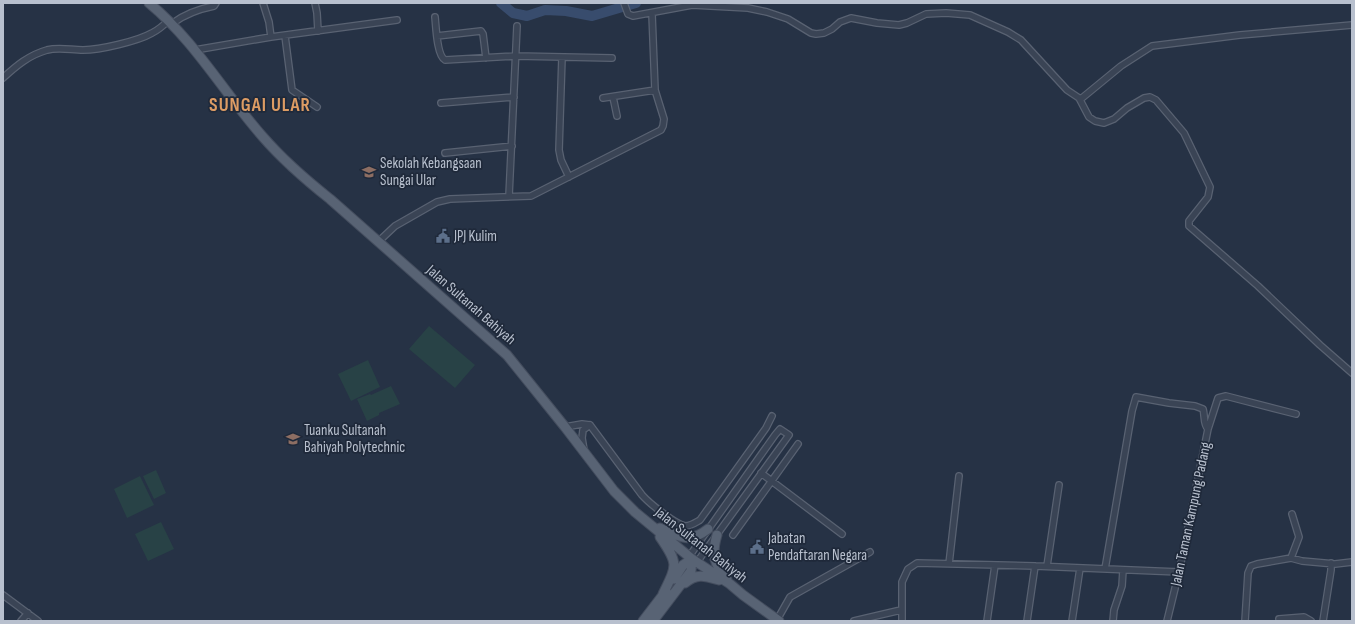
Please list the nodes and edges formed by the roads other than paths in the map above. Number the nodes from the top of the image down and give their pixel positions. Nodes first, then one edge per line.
1 (149, 3) edge
2 (216, 3) edge
3 (263, 3) edge
4 (315, 3) edge
5 (624, 3) edge
6 (652, 14) junction
7 (435, 17) dead end
8 (397, 20) dead end
9 (171, 22) junction
10 (1352, 25) edge
11 (517, 26) dead end
12 (318, 31) junction
13 (285, 36) junction
14 (438, 36) junction
15 (270, 37) junction
16 (195, 50) junction
17 (516, 56) junction
18 (562, 57) junction
19 (486, 58) junction
20 (612, 58) dead end
21 (3, 78) edge
22 (655, 90) junction
23 (613, 96) junction
24 (514, 97) junction
25 (603, 98) dead end
26 (1079, 98) junction
27 (441, 103) dead end
28 (317, 107) dead end
29 (617, 116) dead end
30 (512, 146) junction
31 (445, 153) dead end
32 (569, 177) junction
33 (509, 196) junction
34 (378, 242) junction
35 (1352, 373) edge
36 (1296, 414) dead end
37 (772, 416) dead end
38 (590, 425) junction
39 (565, 426) junction
40 (766, 428) junction
41 (1208, 429) junction
42 (775, 435) junction
43 (798, 444) dead end
44 (584, 452) junction
45 (761, 473) junction
46 (959, 476) dead end
47 (771, 481) junction
48 (1059, 485) dead end
49 (1292, 514) dead end
50 (651, 525) junction
51 (708, 529) junction
52 (842, 534) dead end
53 (717, 535) junction
54 (733, 535) dead end
55 (870, 552) dead end
56 (1291, 558) junction
57 (692, 560) junction
58 (1352, 562) edge
59 (1331, 563) junction
60 (949, 564) junction
61 (995, 565) junction
62 (1035, 566) junction
63 (1047, 566) junction
64 (1080, 568) junction
65 (1105, 569) junction
66 (1123, 570) junction
67 (1179, 572) junction
68 (730, 584) junction
69 (3, 594) edge
70 (666, 597) junction
71 (661, 610) junction
72 (901, 610) junction
73 (28, 613) junction
74 (778, 620) edge
75 (1279, 620) dead end
76 (21, 621) edge
77 (38, 621) edge
78 (643, 621) edge
79 (648, 621) edge
80 (653, 621) edge
81 (854, 621) edge
82 (902, 621) edge
83 (987, 621) edge
84 (1027, 621) edge
85 (1072, 621) edge
86 (1113, 621) edge
87 (1167, 621) edge
88 (1244, 621) edge
89 (1311, 621) edge
90 (1323, 621) edge

1 - 9 main road, Jalan Sultanah Bahiyah
2 - 9 street
3 - 15 street
4 - 12 street
5 - 6 street
6 - 22 street
6 - 26 street
7 - 14 street
8 - 12 street
9 - 16 main road, Jalan Sultanah Bahiyah
9 - 21 street
10 - 26 street
11 - 17 street
12 - 13 street
13 - 15 street
13 - 28 street
14 - 19 street
14 - 19 street
15 - 16 street
16 - 34 main road, Jalan Sultanah Bahiyah
17 - 18 street
17 - 19 street
17 - 24 street
18 - 20 street
18 - 32 street
22 - 23 street
22 - 32 street
23 - 25 street
23 - 29 street
24 - 27 street
24 - 30 street
26 - 35 street
30 - 31 street
30 - 33 street
32 - 33 street
33 - 34 street
34 - 39 main road, Jalan Sultanah Bahiyah
36 - 41 street
37 - 40 street
38 - 39 street
38 - 40 street
38 - 44 street
39 - 44 main road, Jalan Sultanah Bahiyah
40 - 42 street
41 - 65 street, Jalan Taman Kampung Padang
41 - 67 street, Jalan Taman Kampung Padang
42 - 45 street
42 - 51 street
43 - 47 street
44 - 50 main road, Jalan Sultanah Bahiyah
45 - 47 street
45 - 53 street
46 - 60 street
47 - 52 street
47 - 54 street
48 - 63 street
49 - 56 street
50 - 51 main road
50 - 57 main road, Jalan Sultanah Bahiyah
50 - 70 main road
51 - 57 street
53 - 57 street
53 - 68 main road
55 - 74 street
56 - 59 street
56 - 88 street
57 - 68 main road, Jalan Sultanah Bahiyah
57 - 70 main road
58 - 59 street
59 - 90 street
60 - 61 street
60 - 72 street
61 - 62 street
61 - 83 street
62 - 63 street
62 - 84 street
63 - 64 street
64 - 65 street
64 - 85 street
65 - 66 street
66 - 67 street
66 - 86 street
67 - 87 street, Jalan Taman Kampung Padang
68 - 70 main road
68 - 74 main road, Jalan Sultanah Bahiyah
69 - 73 street
70 - 71 main road
70 - 78 main road
71 - 79 main road
71 - 80 main road
72 - 81 street
72 - 82 street
73 - 76 street
73 - 77 street
75 - 89 street

